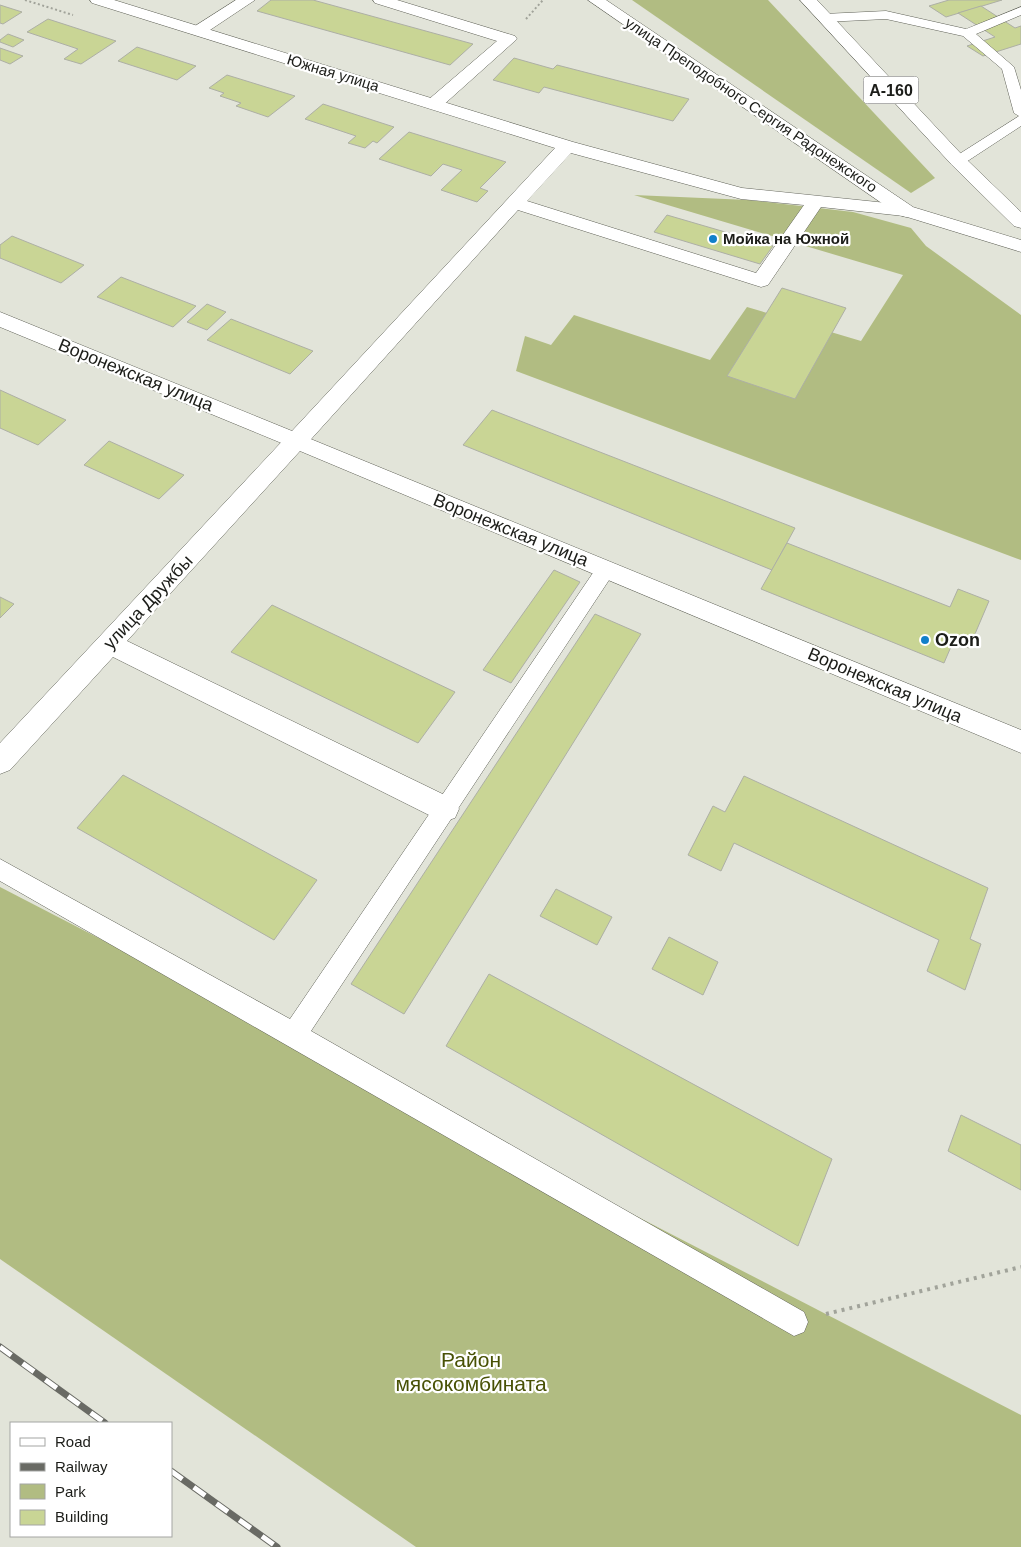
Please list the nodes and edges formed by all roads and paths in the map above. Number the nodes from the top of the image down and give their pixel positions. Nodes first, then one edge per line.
1 (98, 0) edge
2 (247, 0) edge
3 (382, 0) edge
4 (596, 0) edge
5 (808, 0) edge
6 (1021, 11) edge
7 (824, 18) junction
8 (198, 31) junction
9 (967, 33) junction
10 (1021, 62) edge
11 (1008, 67) junction
12 (434, 104) junction
13 (1021, 113) edge
14 (1021, 120) edge
15 (567, 146) junction
16 (958, 161) junction
17 (816, 201) junction
18 (514, 204) junction
19 (906, 211) junction
20 (1021, 222) edge
21 (1021, 246) edge
22 (0, 319) edge
23 (296, 441) junction
24 (606, 569) junction
25 (110, 644) junction
26 (1021, 742) edge
27 (0, 762) edge
28 (445, 809) junction
29 (0, 869) edge
30 (294, 1034) junction
31 (1021, 1267) edge
32 (794, 1322) joint

1 - 8 main road, Южная улица
2 - 8 main road
3 - 12 main road
4 - 19 main road, улица Преподобного Сергия Радонежского
5 - 7 main road, А-160
6 - 9 lane
7 - 9 lane
7 - 16 main road, А-160
8 - 12 main road, Южная улица
9 - 11 lane
10 - 11 lane
11 - 13 lane
12 - 15 main road, Южная улица
14 - 16 lane
15 - 17 main road, Южная улица
15 - 18 main road, улица Дружбы
16 - 20 main road, А-160
17 - 18 main road
17 - 19 main road, Южная улица
18 - 23 main road, улица Дружбы
19 - 21 main road
22 - 23 main road, Воронежская улица
23 - 24 main road, Воронежская улица
23 - 25 main road, улица Дружбы
24 - 26 main road, Воронежская улица
24 - 28 lane
25 - 27 main road, улица Дружбы
25 - 28 main road
28 - 30 lane
29 - 30 lane
30 - 32 lane
31 - 32 path

